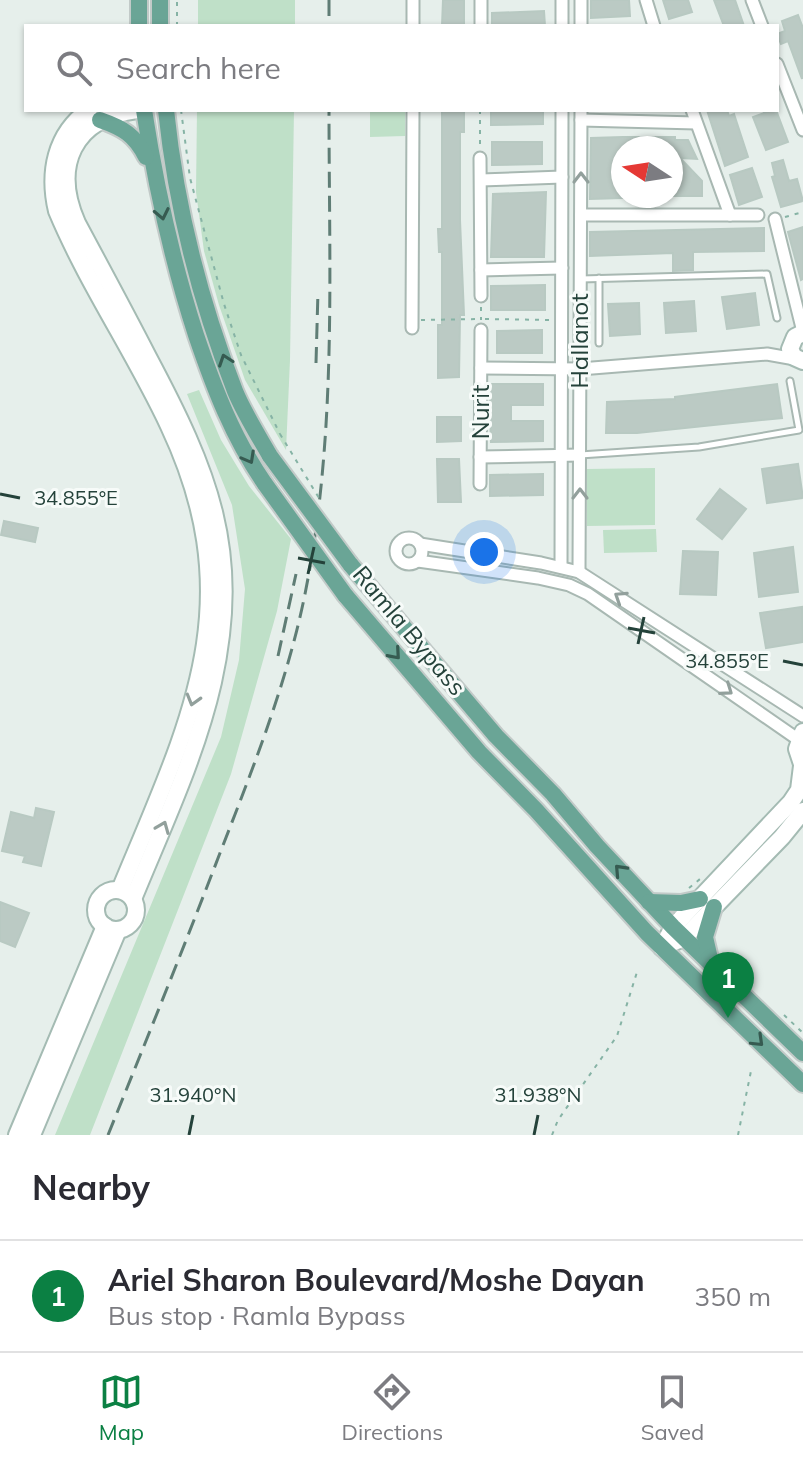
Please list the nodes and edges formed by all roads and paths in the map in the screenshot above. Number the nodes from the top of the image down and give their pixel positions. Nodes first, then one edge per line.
1 (139, 0) edge
2 (160, 0) edge
3 (177, 0) edge
4 (413, 0) edge
5 (481, 0) edge
6 (562, 0) edge
7 (581, 0) edge
8 (646, 0) edge
9 (752, 0) edge
10 (139, 24) edge
11 (160, 24) edge
12 (177, 24) edge
13 (413, 24) edge
14 (481, 24) edge
15 (562, 24) edge
16 (581, 24) edge
17 (653, 24) edge
18 (761, 24) edge
19 (779, 69) edge
20 (126, 112) edge
21 (144, 112) edge
22 (166, 112) edge
23 (181, 112) edge
24 (413, 112) edge
25 (480, 112) edge
26 (562, 112) edge
27 (693, 112) edge
28 (94, 115) edge
29 (581, 115) edge
30 (696, 123) junction
31 (803, 130) edge
32 (480, 158) joint
33 (154, 172) junction
34 (562, 177) junction
35 (481, 180) junction
36 (581, 215) junction
37 (730, 215) junction
38 (758, 215) dead end
39 (775, 219) dead end
40 (562, 268) junction
41 (481, 270) junction
42 (599, 278) junction
43 (581, 279) junction
44 (481, 296) joint
45 (777, 318) dead end
46 (562, 320) junction
47 (412, 324) joint
48 (481, 324) junction
49 (799, 335) edge
50 (599, 343) dead end
51 (767, 354) junction
52 (802, 361) edge
53 (481, 368) junction
54 (562, 369) junction
55 (580, 369) junction
56 (790, 381) dead end
57 (580, 455) junction
58 (562, 456) junction
59 (480, 457) junction
60 (480, 484) dead end
61 (318, 497) dead end
62 (420, 544) junction
63 (418, 561) junction
64 (561, 566) junction
65 (579, 572) junction
66 (803, 716) edge
67 (801, 736) edge
68 (803, 766) edge
69 (803, 811) edge
70 (700, 878) dead end
71 (127, 895) junction
72 (700, 899) junction
73 (649, 902) junction
74 (111, 928) junction
75 (678, 932) junction
76 (662, 948) junction
77 (714, 967) junction
78 (637, 972) dead end
79 (783, 1014) dead end
80 (803, 1033) edge
81 (803, 1053) edge
82 (751, 1071) dead end
83 (803, 1084) edge
84 (17, 1135) edge
85 (32, 1135) edge
86 (552, 1135) edge
87 (738, 1135) edge

1 - 10 main road
2 - 11 main road
3 - 12 path
4 - 13 street
5 - 14 street
6 - 15 street
7 - 16 street
8 - 17 street
9 - 18 street
19 - 31 street
20 - 28 main road
21 - 33 main road, Ramla Bypass
73 -> 22 main road, Ramla Bypass, bridge
23 - 61 path, bridge
24 - 47 street
25 - 32 path
26 - 34 street, HaIlanot
27 - 30 street
28 - 33 main road
28 - 71 main road
29 - 30 street
36 -> 29 street, HaIlanot
30 - 37 street
32 - 35 street
33 -> 76 main road, Ramla Bypass, bridge
34 - 35 street
34 - 40 street, HaIlanot
35 - 41 street
36 - 37 street
36 - 43 street, HaIlanot
37 - 38 street
39 - 49 street
40 - 41 street
40 - 46 street, HaIlanot
41 - 44 street
42 - 43 lane
42 - 45 lane
42 - 50 lane
43 - 55 street, HaIlanot
44 - 48 path
46 - 48 path
46 - 54 street, HaIlanot
47 - 48 path
48 - 53 street, Nurit
49 - 51 street
49 - 52 main road
51 - 52 street
51 - 55 street, Nurit
53 - 54 street, Nurit
53 - 59 street, Nurit
54 - 55 street, Nurit
54 - 58 street, HaIlanot
55 - 57 street, HaIlanot
56 - 57 lane
57 - 58 street, Nurit
65 -> 57 street, HaIlanot
58 - 59 street, Nurit
58 - 64 street, HaIlanot
59 - 60 street, Nurit
62 - 63 street
62 - 63 street
62 - 64 street
63 -> 67 street
64 - 65 street
66 -> 65 street
67 - 68 main road
68 - 72 main road
69 - 72 main road
70 - 72 path
71 - 74 main road
71 - 74 main road
72 - 73 main road
72 - 75 main road
72 - 77 main road
73 - 75 main road, Ramla Bypass
74 - 84 main road
74 - 85 main road
75 - 76 main road
75 - 77 main road, Ramla Bypass
76 -> 83 main road, Ramla Bypass
77 - 81 main road, Ramla Bypass
78 - 86 path
79 - 80 path
82 - 87 path

